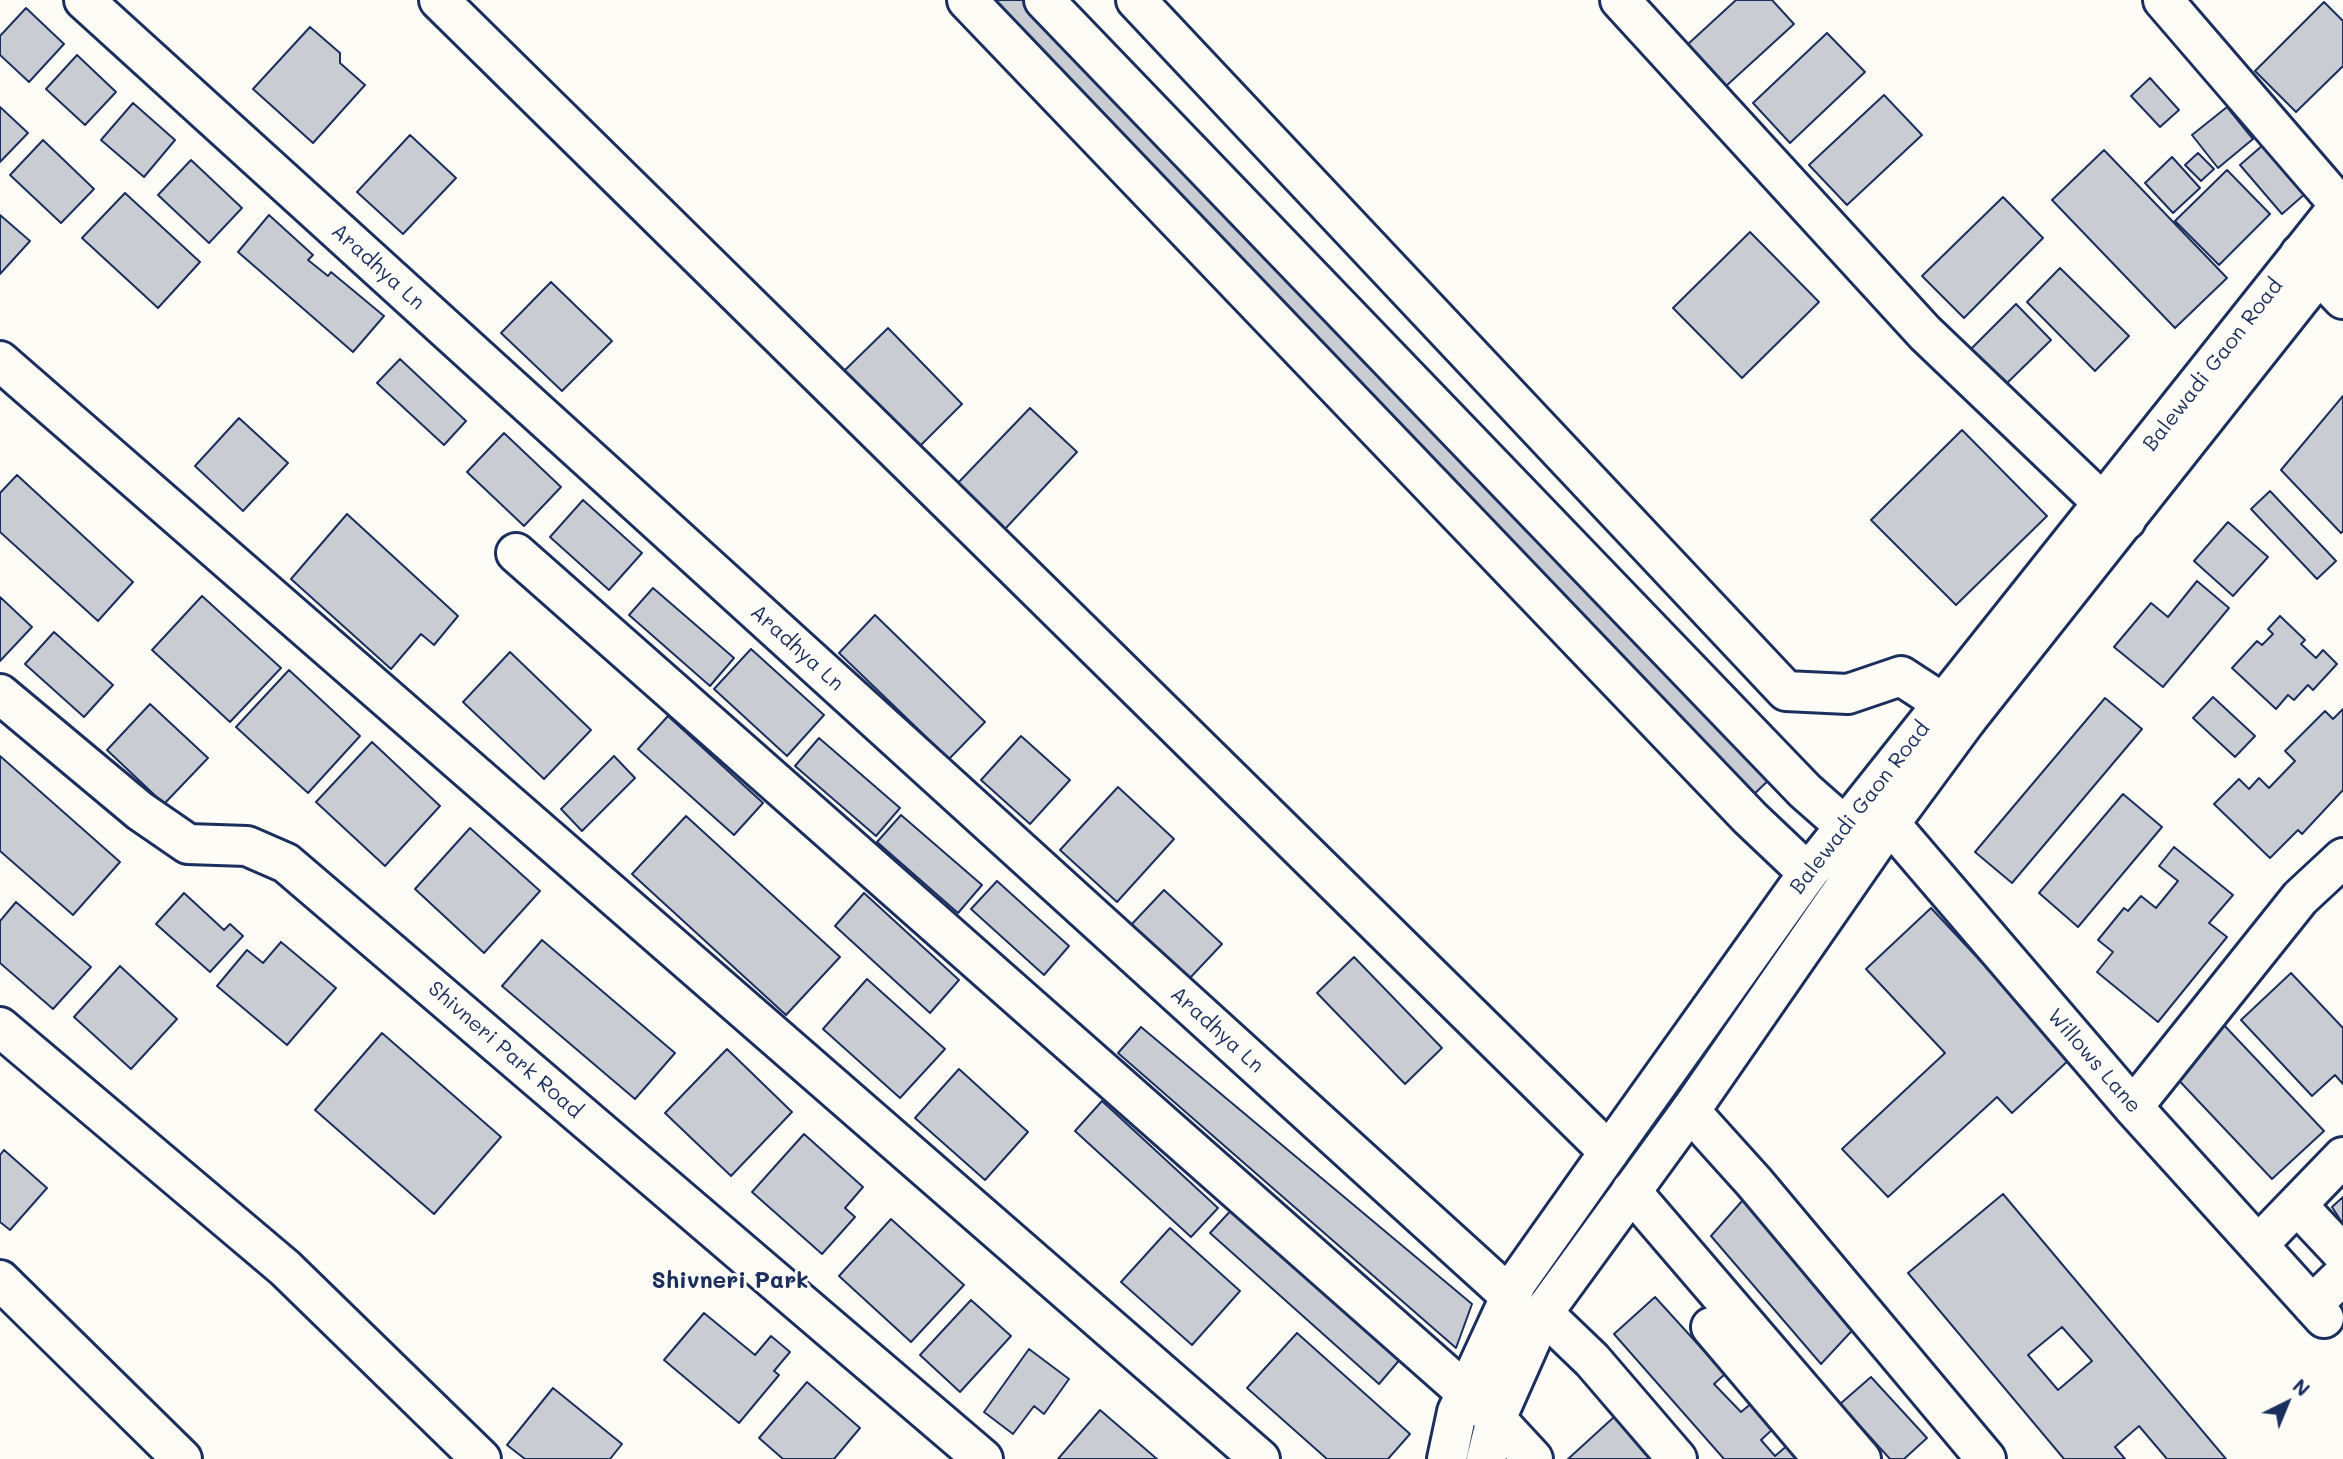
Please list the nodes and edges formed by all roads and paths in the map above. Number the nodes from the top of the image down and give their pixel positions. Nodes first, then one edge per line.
1 (84, 0) edge
2 (439, 0) edge
3 (967, 0) edge
4 (1044, 0) edge
5 (1136, 0) edge
6 (1620, 0) edge
7 (2163, 0) edge
8 (2342, 205) edge
9 (2343, 244) edge
10 (2321, 276) edge
11 (0, 361) edge
12 (2115, 512) junction
13 (516, 553) dead end
14 (0, 694) edge
15 (1954, 711) junction
16 (1791, 777) junction
17 (1869, 817) junction
18 (1749, 818) junction
19 (2343, 858) edge
20 (1808, 873) junction
21 (0, 1027) edge
22 (2133, 1107) junction
23 (1690, 1111) junction
24 (1609, 1152) junction
25 (2343, 1157) edge
26 (1623, 1202) junction
27 (2297, 1205) junction
28 (2258, 1245) junction
29 (2343, 1254) edge
30 (2343, 1275) edge
31 (0, 1280) edge
32 (1527, 1304) junction
33 (1466, 1393) junction
34 (1496, 1419) junction
35 (172, 1456) edge
36 (481, 1459) edge
37 (983, 1459) edge
38 (1260, 1459) edge
39 (1447, 1459) edge
40 (1486, 1459) edge
41 (1533, 1459) edge
42 (1677, 1459) edge
43 (1823, 1459) edge
44 (1861, 1459) edge
45 (1986, 1459) edge

1 - 32 street, Aradhya Ln
2 - 24 street
3 - 18 street
4 - 16 street, Willows Lane
5 - 15 street
6 - 12 street
7 - 8 street
8 - 10 street, Balewadi Gaon Road
9 - 10 street, Balewadi Gaon Road
10 - 12 street, Balewadi Gaon Road
11 - 38 street
12 - 15 street, Balewadi Gaon Road
13 - 33 street
14 - 37 street, Shivneri Park Road
15 - 17 street, Balewadi Gaon Road
16 - 17 street, Willows Lane
16 - 18 street
17 - 20 street, Balewadi Gaon Road
17 - 22 street, Willows Lane
17 - 23 street, Balewadi Gaon Road
18 - 20 street
19 - 22 street
20 - 24 street, Balewadi Gaon Road
21 - 36 street
22 - 28 street, Willows Lane
23 - 26 street, Balewadi Gaon Road
23 - 45 street
24 - 32 street, Balewadi Gaon Road
25 - 27 street
26 - 32 street, Balewadi Gaon Road
26 - 43 street
26 - 44 street
27 - 28 street
27 - 29 street
28 - 30 street, Willows Lane
31 - 35 street
32 - 33 street, Balewadi Gaon Road
32 - 34 street, Balewadi Gaon Road
32 - 42 street, Aradhya Ln
33 - 34 street
33 - 39 street, Balewadi Gaon Road
34 - 40 street, Balewadi Gaon Road
34 - 41 street

